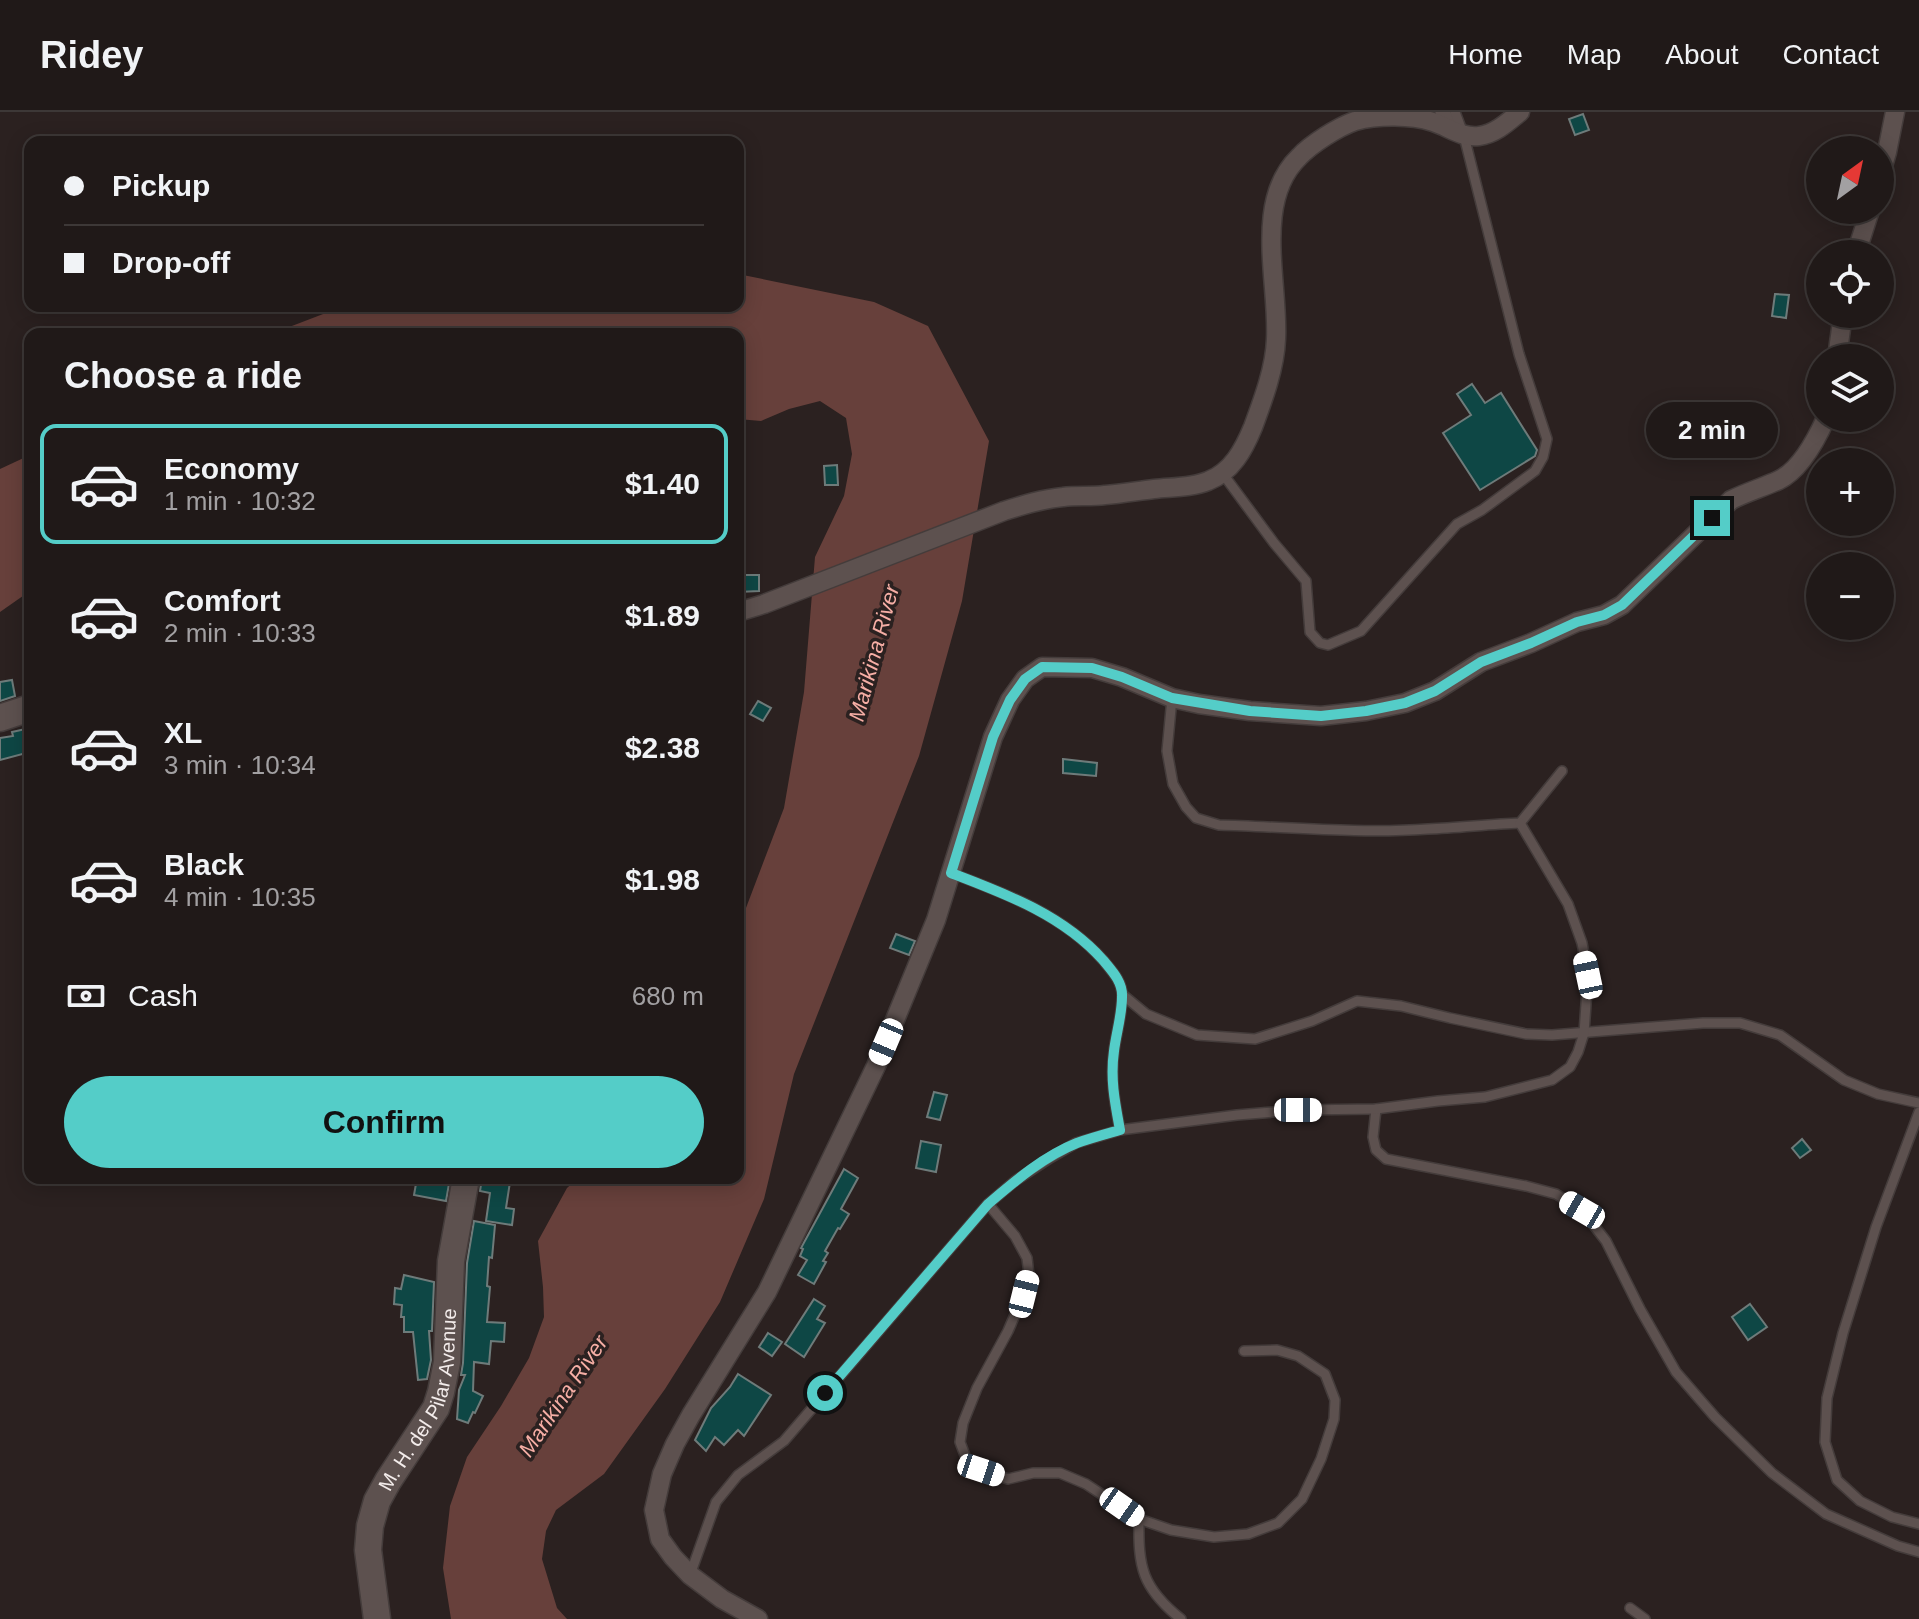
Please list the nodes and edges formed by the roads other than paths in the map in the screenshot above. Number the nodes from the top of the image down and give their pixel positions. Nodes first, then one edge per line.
1 (1440, 112) edge
2 (1520, 112) edge
3 (1895, 112) edge
4 (1459, 123) edge
5 (1890, 136) edge
6 (1820, 432) edge
7 (1223, 474) junction
8 (744, 610) edge
9 (1172, 698) junction
10 (24, 710) edge
11 (0, 718) edge
12 (1562, 771) dead end
13 (1520, 823) junction
14 (951, 873) junction
15 (1123, 995) junction
16 (1584, 1033) junction
17 (1919, 1103) edge
18 (1376, 1109) junction
19 (1919, 1112) edge
20 (1120, 1130) junction
21 (465, 1184) edge
22 (988, 1204) junction
23 (1244, 1351) dead end
24 (1139, 1519) junction
25 (1919, 1524) edge
26 (1919, 1552) edge
27 (690, 1575) junction
28 (1630, 1608) dead end
29 (377, 1619) edge
30 (758, 1619) edge
31 (1181, 1619) edge
32 (1645, 1619) edge

1 - 4 lane
2 - 4 street
3 - 5 street
4 - 7 street
4 - 7 lane
6 - 9 street
7 - 8 street
9 - 13 lane
9 - 14 street
10 - 11 street
12 - 13 lane
13 - 16 lane
14 - 15 lane
14 - 27 street
15 - 16 lane
15 - 20 lane
16 - 17 lane
16 - 18 lane
18 - 20 lane
18 - 26 lane
19 - 25 lane
20 - 22 lane
21 - 29 street, M. H. del Pilar Avenue
22 - 24 lane
22 - 27 lane
23 - 24 lane
24 - 31 lane
27 - 30 street
28 - 32 lane

